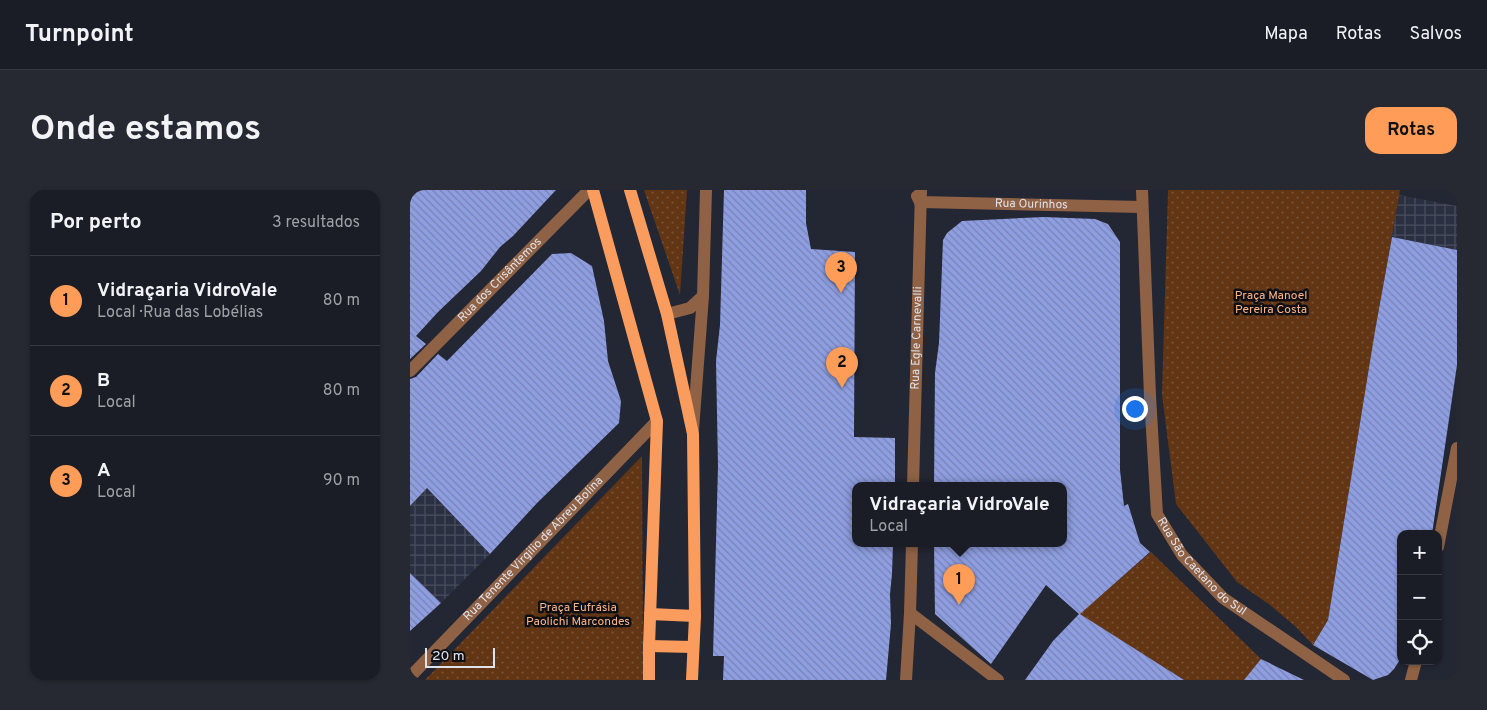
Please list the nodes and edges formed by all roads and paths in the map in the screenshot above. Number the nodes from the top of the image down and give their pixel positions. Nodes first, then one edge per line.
1 (591, 190) edge
2 (630, 190) edge
3 (706, 190) edge
4 (913, 190) edge
5 (1142, 190) edge
6 (921, 196) edge
7 (1142, 207) junction
8 (703, 296) junction
9 (667, 314) junction
10 (410, 371) edge
11 (657, 421) junction
12 (693, 434) junction
13 (1457, 448) edge
14 (913, 482) edge
15 (1441, 530) edge
16 (912, 547) edge
17 (910, 613) junction
18 (650, 614) junction
19 (695, 616) junction
20 (649, 646) junction
21 (693, 647) junction
22 (1415, 665) edge
23 (410, 676) edge
24 (649, 680) edge
25 (692, 680) edge
26 (906, 680) edge
27 (998, 680) edge
28 (1344, 680) edge
29 (1411, 680) edge

1 - 10 street, Rua dos Crisântemos
1 - 11 main road
2 - 9 main road
3 - 8 street
4 - 6 street
5 - 7 street, Rua São Caetano do Sul
6 - 7 street, Rua Ourinhos
6 - 14 street, Rua Egle Carnevalli
7 - 28 street, Rua São Caetano do Sul
8 - 9 street
8 - 12 street
9 - 12 main road
11 - 18 main road
11 - 23 street, Rua Tenente Virgilio de Abreu Bolina
12 - 19 main road
13 - 15 street
16 - 17 street
17 - 26 street
17 - 27 street
18 - 19 main road
18 - 20 main road
19 - 21 main road
20 - 21 main road
20 - 24 main road
21 - 25 main road
22 - 29 street

